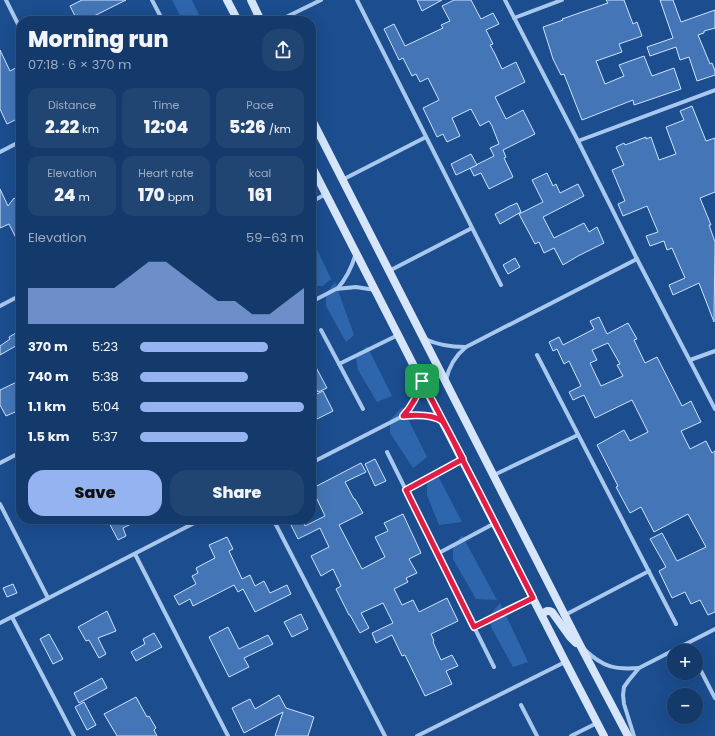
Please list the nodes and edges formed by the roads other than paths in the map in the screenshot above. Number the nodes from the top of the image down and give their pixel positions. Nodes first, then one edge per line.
1 (6, 0) edge
2 (152, 0) edge
3 (227, 0) edge
4 (251, 0) edge
5 (321, 0) edge
6 (357, 0) edge
7 (505, 0) edge
8 (562, 0) edge
9 (160, 16) edge
10 (235, 16) edge
11 (259, 16) edge
12 (288, 16) edge
13 (514, 18) junction
14 (16, 20) edge
15 (715, 90) edge
16 (316, 128) edge
17 (426, 137) junction
18 (578, 141) junction
19 (16, 144) edge
20 (0, 152) edge
21 (316, 175) edge
22 (342, 180) junction
23 (326, 194) junction
24 (316, 199) edge
25 (472, 228) junction
26 (356, 253) junction
27 (636, 259) junction
28 (388, 271) junction
29 (501, 285) dead end
30 (336, 289) junction
31 (376, 291) junction
32 (16, 298) edge
33 (316, 299) edge
34 (0, 306) edge
35 (321, 330) dead end
36 (398, 335) junction
37 (423, 338) junction
38 (466, 347) junction
39 (715, 351) edge
40 (537, 355) dead end
41 (690, 360) junction
42 (339, 364) junction
43 (422, 381) junction
44 (445, 381) junction
45 (363, 409) dead end
46 (715, 409) edge
47 (403, 416) junction
48 (443, 422) junction
49 (578, 435) junction
50 (387, 452) dead end
51 (16, 455) edge
52 (463, 459) junction
53 (316, 460) edge
54 (0, 463) edge
55 (494, 475) junction
56 (406, 490) junction
57 (0, 504) edge
58 (495, 523) junction
59 (192, 524) edge
60 (276, 524) edge
61 (135, 554) junction
62 (437, 554) junction
63 (649, 571) junction
64 (48, 598) junction
65 (533, 598) junction
66 (542, 615) junction
67 (565, 615) junction
68 (12, 617) junction
69 (0, 623) edge
70 (676, 624) dead end
71 (474, 627) junction
72 (715, 629) edge
73 (580, 645) junction
74 (565, 662) junction
75 (494, 666) dead end
76 (639, 668) junction
77 (703, 675) edge
78 (715, 698) edge
79 (521, 705) dead end
80 (598, 723) junction
81 (74, 736) edge
82 (228, 736) edge
83 (385, 736) edge
84 (417, 736) edge
85 (537, 736) edge
86 (571, 736) edge
87 (604, 736) edge
88 (628, 736) edge
89 (634, 736) edge

1 - 14 street
2 - 9 street
3 - 10 main road
4 - 11 main road
5 - 12 street
6 - 17 street
7 - 13 street
8 - 13 street
13 - 18 street
15 - 18 street
16 - 22 main road
17 - 22 street
17 - 25 street
18 - 27 street
19 - 20 street
21 - 23 main road
22 - 28 main road
23 - 24 street
23 - 26 main road
25 - 28 street
25 - 29 street
26 - 30 street
26 - 31 main road
27 - 38 street
27 - 41 street
28 - 37 main road
30 - 31 street
30 - 33 street
31 - 36 main road
32 - 34 street
35 - 42 street
36 - 42 street
36 - 43 main road
37 - 38 street
37 - 44 main road
38 - 44 street
39 - 41 street
40 - 49 street
41 - 46 street
42 - 45 street
43 - 47 street
43 - 48 main road
44 - 55 main road
47 - 48 street
47 - 53 street
48 - 52 main road
49 - 55 street
49 - 63 street
50 - 56 street
51 - 54 street
52 - 56 street
52 - 58 main road
55 - 67 main road
56 - 62 street
57 - 64 street
58 - 62 street
58 - 65 main road
59 - 61 street
60 - 83 street
61 - 64 street
61 - 82 street
62 - 71 street
63 - 67 street
63 - 70 street
64 - 68 street
65 - 66 main road
65 - 71 street
66 - 73 main road
66 - 74 main road
67 - 73 main road
68 - 69 street
68 - 81 street
71 - 75 street
72 - 76 street
73 - 76 street
73 - 88 main road
74 - 80 main road
74 - 84 street
76 - 89 street
77 - 78 street
79 - 85 street
80 - 86 street
80 - 87 main road

